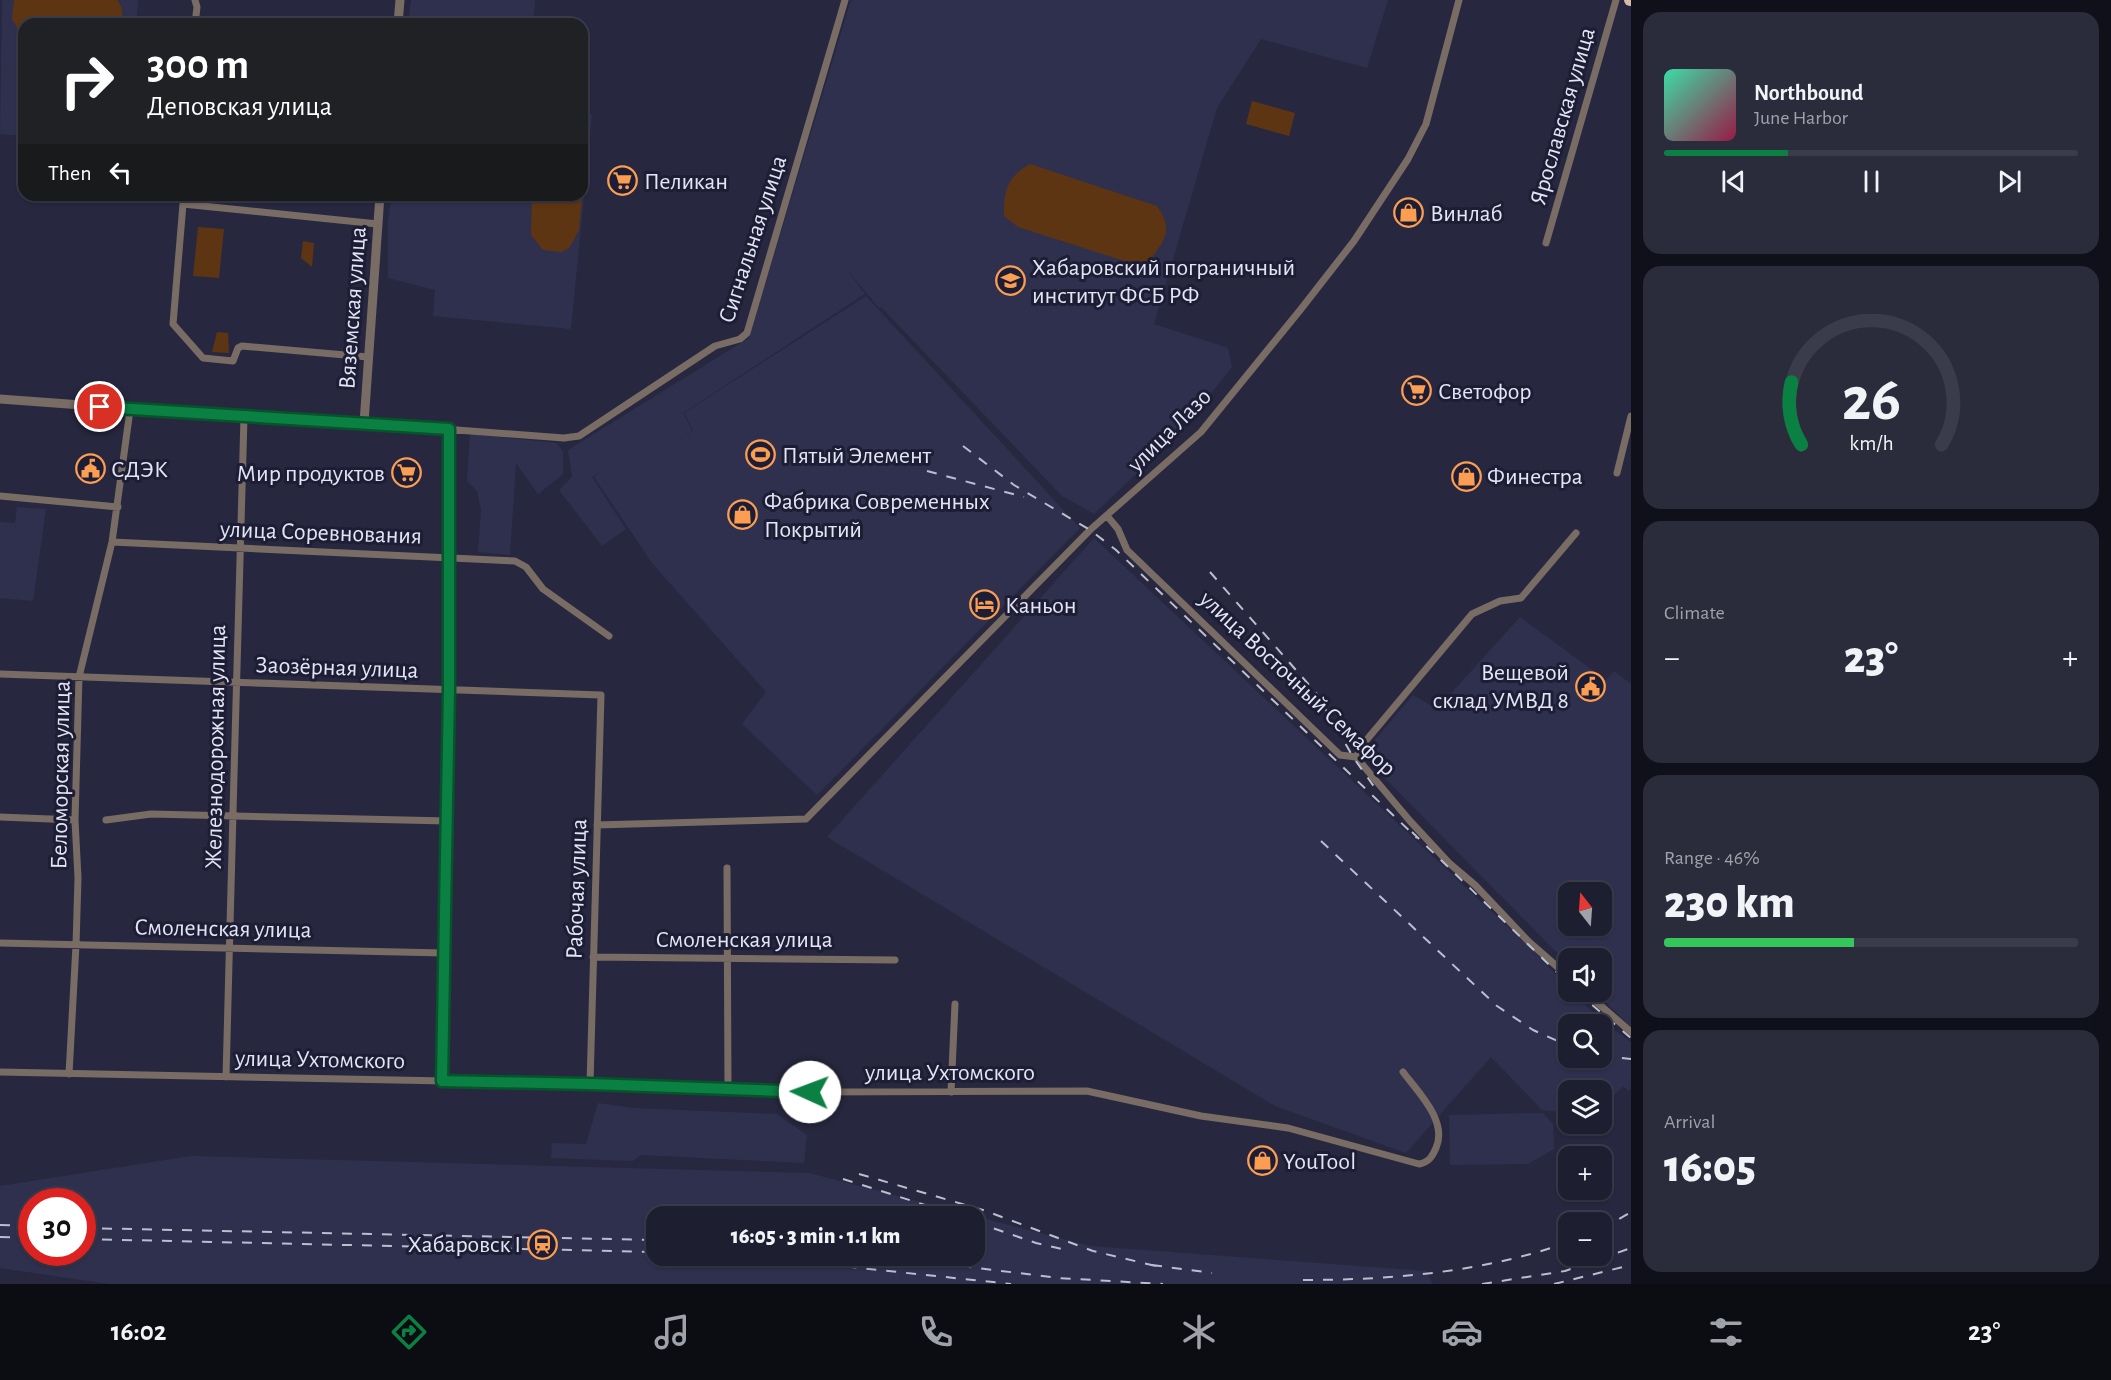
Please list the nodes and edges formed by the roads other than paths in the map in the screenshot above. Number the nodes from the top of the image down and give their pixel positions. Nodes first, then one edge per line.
1 (195, 0) edge
2 (400, 0) edge
3 (845, 0) edge
4 (1460, 0) edge
5 (1616, 0) edge
6 (196, 18) edge
7 (398, 18) edge
8 (380, 201) edge
9 (378, 224) junction
10 (1546, 243) dead end
11 (369, 357) junction
12 (0, 399) edge
13 (130, 410) junction
14 (1631, 416) edge
15 (243, 417) junction
16 (364, 423) junction
17 (449, 429) junction
18 (1617, 473) dead end
19 (0, 496) edge
20 (118, 507) junction
21 (1108, 517) junction
22 (1576, 533) dead end
23 (112, 542) junction
24 (239, 548) junction
25 (448, 556) junction
26 (609, 636) dead end
27 (0, 674) edge
28 (79, 677) junction
29 (234, 683) junction
30 (449, 690) junction
31 (601, 695) joint
32 (1356, 757) junction
33 (0, 817) edge
34 (235, 817) junction
35 (75, 819) junction
36 (106, 819) dead end
37 (447, 821) junction
38 (597, 825) junction
39 (727, 868) dead end
40 (0, 944) edge
41 (76, 945) junction
42 (230, 947) junction
43 (444, 953) junction
44 (593, 957) junction
45 (728, 959) junction
46 (895, 960) dead end
47 (1558, 967) edge
48 (1596, 1002) edge
49 (954, 1004) dead end
50 (1631, 1032) edge
51 (0, 1072) edge
52 (1403, 1072) dead end
53 (69, 1074) junction
54 (226, 1077) junction
55 (442, 1081) junction
56 (590, 1084) junction
57 (728, 1089) junction
58 (951, 1092) junction

1 - 6 street
2 - 7 street
3 - 17 street, Сигнальная улица
4 - 21 street, улица Лазо
5 - 10 street, Ярославская улица
8 - 9 street, Вяземская улица
9 - 11 street, Вяземская улица
9 - 11 street
11 - 16 street, Вяземская улица
12 - 13 street, Сигнальная улица
13 - 15 street, Сигнальная улица
13 - 20 street, Беломорская улица
14 - 18 street
15 - 16 street, Сигнальная улица
15 - 24 street, Железнодорожная улица
16 - 17 street, Сигнальная улица
17 - 25 street
19 - 20 street
20 - 23 street, Беломорская улица
21 - 32 street, улица Восточный Семафор
21 - 38 street, улица Лазо
22 - 32 street
23 - 24 street, улица Соревнования
23 - 28 street, Беломорская улица
24 - 25 street, улица Соревнования
24 - 29 street, Железнодорожная улица
25 - 26 street, улица Соревнования
25 - 30 street
27 - 28 street, Заозёрная улица
28 - 29 street, Заозёрная улица
28 - 35 street, Беломорская улица
29 - 30 street, Заозёрная улица
29 - 34 street, Железнодорожная улица
30 - 31 street, Заозёрная улица
30 - 37 street
31 - 38 street, Рабочая улица
32 - 47 street, улица Восточный Семафор
33 - 35 street
34 - 36 street
34 - 37 street
34 - 42 street, Железнодорожная улица
35 - 41 street, Беломорская улица
37 - 43 street
38 - 44 street, Рабочая улица
39 - 45 street
40 - 41 street, Смоленская улица
41 - 42 street, Смоленская улица
41 - 53 street, Беломорская улица
42 - 43 street, Смоленская улица
42 - 54 street, Железнодорожная улица
43 - 55 street
44 - 45 street, Смоленская улица
44 - 56 street, Рабочая улица
45 - 46 street, Смоленская улица
45 - 57 street
48 - 50 street
49 - 58 street
51 - 53 street, улица Ухтомского
52 - 58 street, улица Ухтомского
53 - 54 street, улица Ухтомского
54 - 55 street, улица Ухтомского
55 - 56 street, улица Ухтомского
56 - 57 street, улица Ухтомского
57 - 58 street, улица Ухтомского

